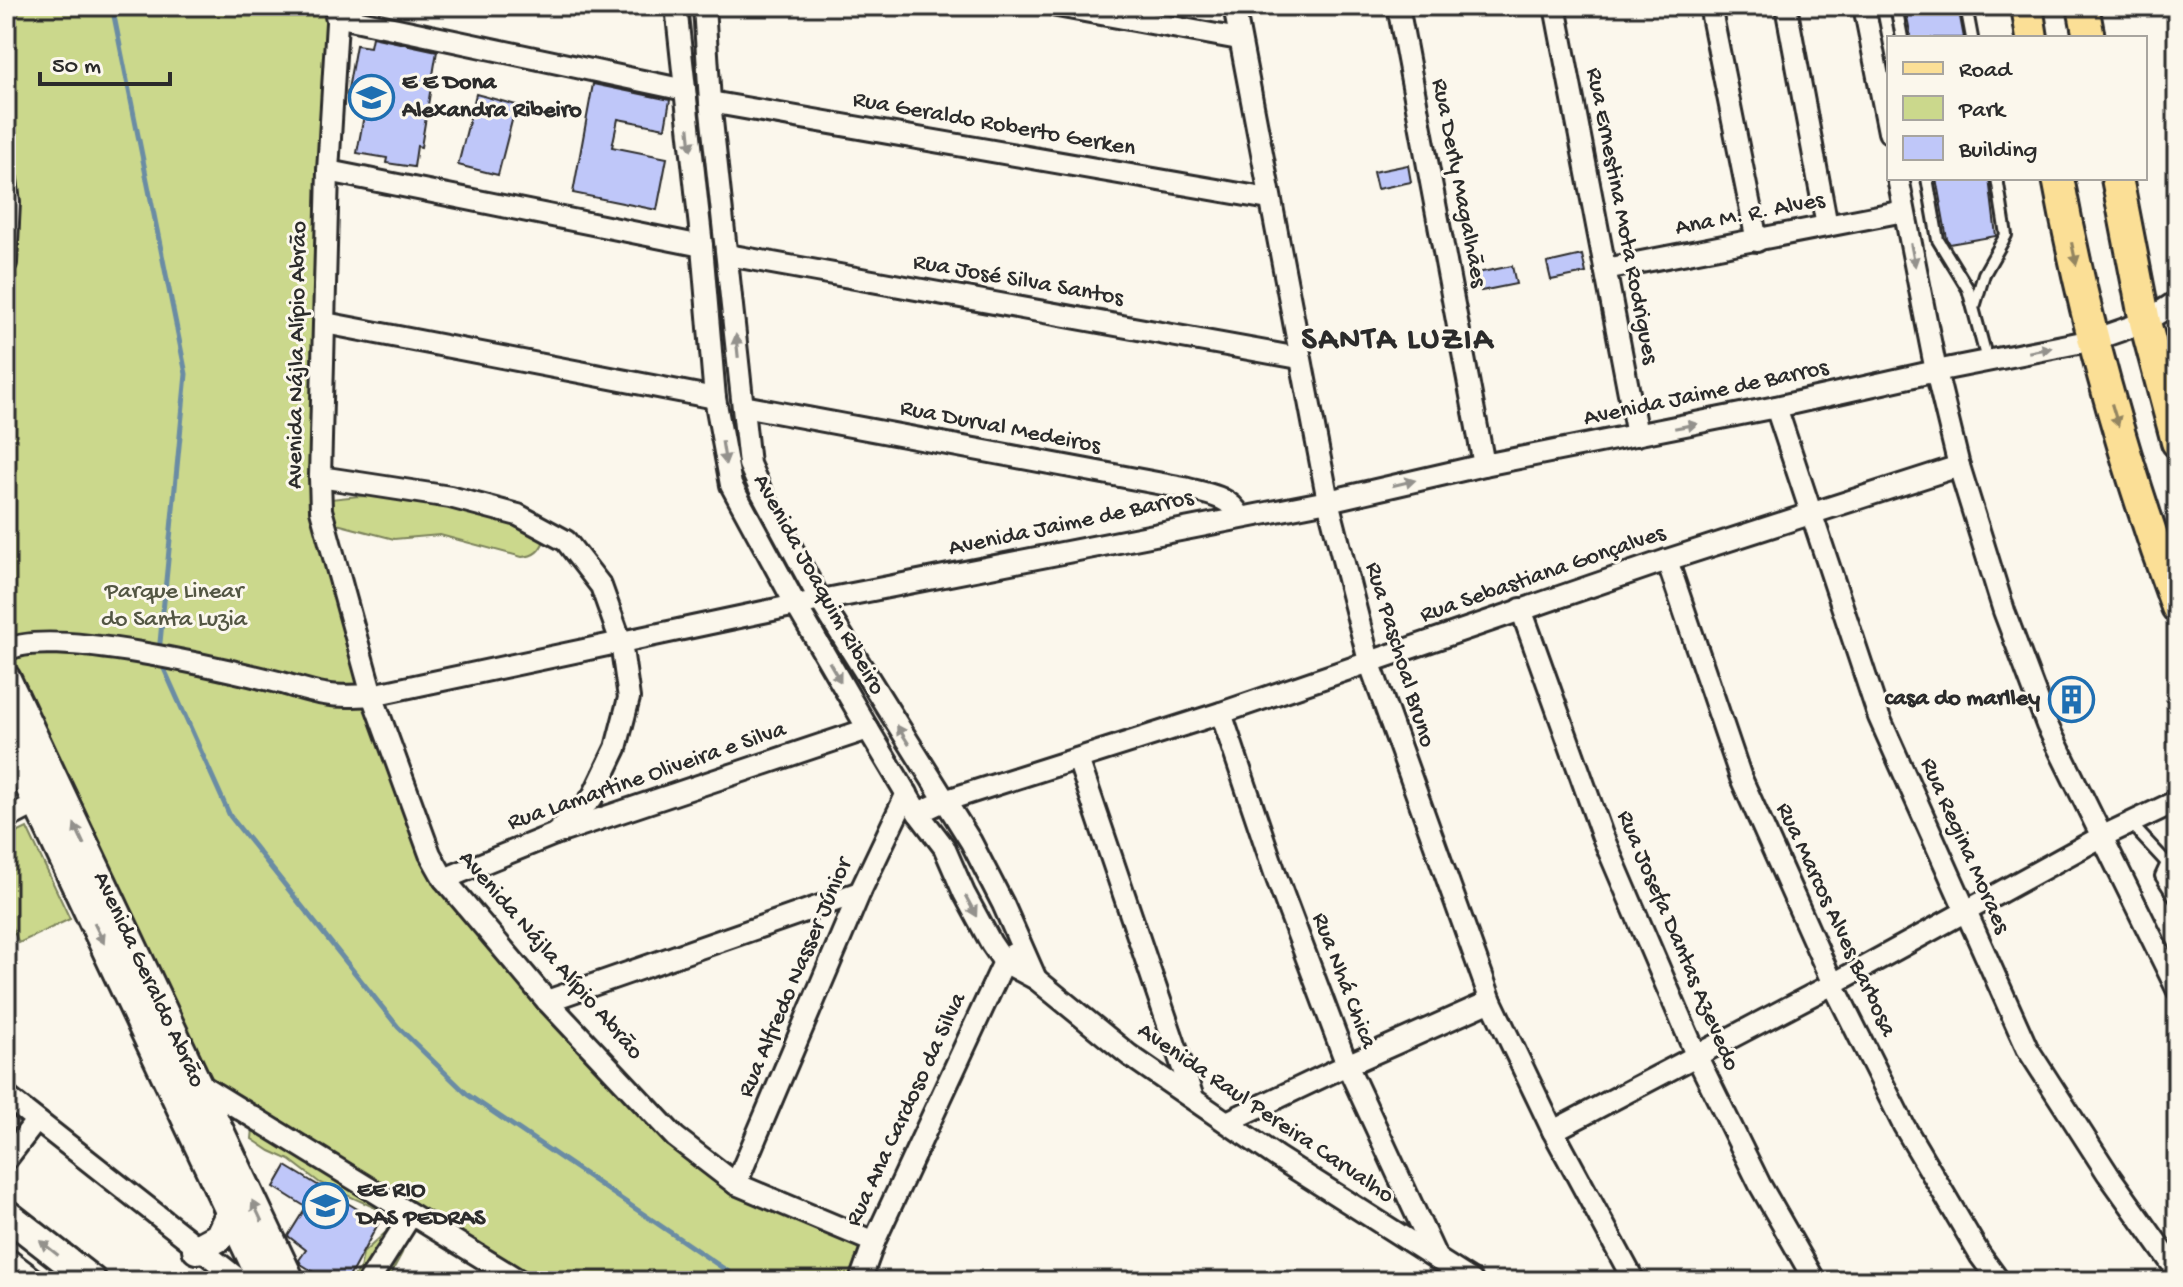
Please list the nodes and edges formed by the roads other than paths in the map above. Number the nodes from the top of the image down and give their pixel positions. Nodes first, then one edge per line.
1 (676, 6) edge
2 (704, 6) edge
3 (1057, 6) edge
4 (1234, 6) edge
5 (1398, 6) edge
6 (1555, 6) edge
7 (1710, 6) edge
8 (1786, 6) edge
9 (1864, 6) edge
10 (1896, 6) edge
11 (1966, 6) edge
12 (2027, 6) edge
13 (2083, 6) edge
14 (337, 11) edge
15 (1902, 36) edge
16 (1972, 36) edge
17 (2032, 36) edge
18 (2089, 36) edge
19 (1239, 39) junction
20 (685, 90) junction
21 (710, 102) junction
22 (1887, 122) edge
23 (328, 171) junction
24 (6, 180) edge
25 (1898, 180) edge
26 (1927, 180) edge
27 (1997, 180) edge
28 (2058, 180) edge
29 (2117, 180) edge
30 (1269, 199) junction
31 (1904, 211) junction
32 (1827, 226) junction
33 (1757, 241) junction
34 (702, 246) junction
35 (728, 255) junction
36 (6, 263) edge
37 (1605, 269) junction
38 (2177, 301) edge
39 (1974, 306) junction
40 (2145, 322) junction
41 (325, 323) junction
42 (2093, 340) junction
43 (1299, 358) junction
44 (1987, 360) junction
45 (1936, 371) junction
46 (715, 398) junction
47 (743, 406) junction
48 (1776, 407) junction
49 (1637, 435) junction
50 (2177, 442) edge
51 (1484, 465) junction
52 (1959, 466) junction
53 (320, 477) junction
54 (1328, 501) junction
55 (1811, 515) junction
56 (1240, 516) junction
57 (1667, 560) junction
58 (821, 602) junction
59 (796, 605) junction
60 (2177, 607) edge
61 (1521, 609) junction
62 (621, 642) junction
63 (6, 651) edge
64 (1369, 661) junction
65 (6, 679) edge
66 (372, 695) junction
67 (1221, 713) junction
68 (868, 729) junction
69 (6, 736) edge
70 (1078, 759) junction
71 (907, 793) junction
72 (944, 801) junction
73 (2177, 801) edge
74 (37, 803) junction
75 (918, 813) junction
76 (6, 819) edge
77 (2130, 823) junction
78 (555, 834) junction
79 (2101, 837) junction
80 (2177, 857) edge
81 (2167, 863) junction
82 (444, 879) junction
83 (860, 892) junction
84 (2177, 901) edge
85 (1965, 913) junction
86 (1022, 946) junction
87 (1004, 962) junction
88 (1036, 979) junction
89 (1833, 984) junction
90 (2177, 989) edge
91 (547, 1001) junction
92 (1491, 1001) junction
93 (1697, 1057) junction
94 (1347, 1065) junction
95 (184, 1085) junction
96 (6, 1096) edge
97 (1193, 1098) junction
98 (36, 1121) junction
99 (1227, 1122) junction
100 (1553, 1131) junction
101 (6, 1160) edge
102 (736, 1184) junction
103 (231, 1212) junction
104 (6, 1214) edge
105 (411, 1215) junction
106 (874, 1242) junction
107 (197, 1249) junction
108 (1437, 1259) junction
109 (6, 1263) edge
110 (2177, 1271) edge
111 (30, 1281) edge
112 (92, 1281) edge
113 (241, 1281) edge
114 (263, 1281) edge
115 (290, 1281) edge
116 (369, 1281) edge
117 (520, 1281) edge
118 (860, 1281) edge
119 (1472, 1281) edge
120 (1634, 1281) edge
121 (1815, 1281) edge
122 (1999, 1281) edge

1 - 20 street, Avenida Joaquim Ribeiro
2 - 21 street, Avenida Joaquim Ribeiro
3 - 19 street
4 - 19 street, Rua Paschoal Bruno
5 - 51 street, Rua Derly Magalhães
6 - 37 street, Rua Ernestina Mota Rodrigues
7 - 33 street
8 - 32 street
9 - 22 street
10 - 15 lane
11 - 16 lane
12 - 17 main road
13 - 18 main road
14 - 20 street
14 - 23 street, Avenida Nájla Alípio Abrão
19 - 30 street, Rua Paschoal Bruno
20 -> 34 street, Avenida Joaquim Ribeiro
21 - 30 street, Rua Geraldo Roberto Gerken
21 - 35 street, Avenida Joaquim Ribeiro
23 - 34 street
23 - 41 street, Avenida Nájla Alípio Abrão
24 - 36 street
25 - 31 street
26 - 39 lane
27 - 39 lane
28 -> 42 main road
29 - 40 main road
30 - 43 street, Rua Paschoal Bruno
31 - 32 street, Ana M. R. Alves
31 -> 45 street
32 - 33 street, Ana M. R. Alves
33 - 37 street, Ana M. R. Alves
34 - 46 street, Avenida Joaquim Ribeiro
35 - 43 street, Rua José Silva Santos
47 -> 35 street, Avenida Joaquim Ribeiro
37 - 49 street, Rua Ernestina Mota Rodrigues
38 - 40 street, Avenida Jaime de Barros
39 - 44 lane
40 - 42 street, Avenida Jaime de Barros
40 - 50 main road
41 - 46 street
41 - 53 street, Avenida Nájla Alípio Abrão
44 -> 42 street, Avenida Jaime de Barros
42 -> 60 main road
43 - 54 street, Rua Paschoal Bruno
44 - 45 street, Avenida Jaime de Barros
45 - 48 street, Avenida Jaime de Barros
45 - 52 street
46 -> 59 street, Avenida Joaquim Ribeiro
47 - 56 street, Rua Durval Medeiros
47 - 58 street, Avenida Joaquim Ribeiro
49 -> 48 street, Avenida Jaime de Barros
48 - 55 street, Rua Regina Moraes
49 - 51 street, Avenida Jaime de Barros
54 -> 51 street, Avenida Jaime de Barros
52 - 55 street, Rua Sebastiana Gonçalves
52 - 79 street
53 - 62 street
53 - 66 street, Avenida Nájla Alípio Abrão
54 - 56 street, Avenida Jaime de Barros
54 - 64 street, Rua Paschoal Bruno
55 - 57 street, Rua Sebastiana Gonçalves
55 - 85 street, Rua Regina Moraes
56 - 58 street, Avenida Jaime de Barros
57 - 61 street, Rua Sebastiana Gonçalves
57 - 89 street, Rua Marcos Alves Barbosa
58 - 59 street, Avenida Jaime de Barros
72 -> 58 street, Avenida Joaquim Ribeiro
59 - 62 street, Avenida Jaime de Barros
59 -> 68 street, Avenida Joaquim Ribeiro
61 - 64 street, Rua Sebastiana Gonçalves
61 - 93 street, Rua Josefa Dantas Azevedo
62 - 66 street, Avenida Jaime de Barros
62 - 78 street
63 - 66 street, Avenida Jaime de Barros
64 - 67 street, Rua Sebastiana Gonçalves
64 - 92 street, Rua Paschoal Bruno
95 -> 65 street, Avenida Geraldo Abrão
66 - 82 street, Avenida Nájla Alípio Abrão
67 - 70 street, Rua Sebastiana Gonçalves
67 - 94 street, Rua Nhá Chica
68 - 71 street, Avenida Joaquim Ribeiro
68 - 78 street, Rua Lamartine Oliveira e Silva
69 - 74 street, Avenida Geraldo Abrão
70 - 72 street, Rua Sebastiana Gonçalves
70 - 97 street
71 - 75 street, Avenida Joaquim Ribeiro
71 - 83 street, Rua Alfredo Nasser Júnior
72 - 75 street, Rua Sebastiana Gonçalves
72 - 86 street, Avenida Joaquim Ribeiro
73 - 77 street
74 - 76 street
74 -> 95 street, Avenida Geraldo Abrão
75 -> 87 street, Avenida Joaquim Ribeiro
77 - 79 street
77 - 81 lane
78 - 82 street, Rua Lamartine Oliveira e Silva
79 - 85 street
79 - 90 street
80 - 81 lane
81 - 84 lane
82 - 91 street, Avenida Nájla Alípio Abrão
83 - 91 street
83 - 102 street, Rua Alfredo Nasser Júnior
85 - 89 street
85 - 110 street, Rua Regina Moraes
86 - 87 street
86 - 88 street, Avenida Raul Pereira Carvalho
87 - 88 street, Avenida Raul Pereira Carvalho
87 - 106 street, Rua Ana Cardoso da Silva
88 - 97 street, Avenida Raul Pereira Carvalho
89 - 93 street
89 - 122 street, Rua Marcos Alves Barbosa
91 - 102 street, Avenida Nájla Alípio Abrão
92 - 94 street
92 - 100 street, Rua Paschoal Bruno
93 - 100 street
93 - 121 street, Rua Josefa Dantas Azevedo
94 - 99 street
94 - 108 street, Rua Nhá Chica
95 - 103 street, Avenida Geraldo Abrão
95 - 105 street
115 -> 95 street, Avenida Geraldo Abrão
96 - 98 street
97 - 99 street, Avenida Raul Pereira Carvalho
98 - 101 street
98 - 107 street
99 - 108 street, Avenida Raul Pereira Carvalho
100 - 120 street, Rua Paschoal Bruno
102 - 106 street, Avenida Nájla Alípio Abrão
103 - 107 street
103 - 114 street, Avenida Geraldo Abrão
112 -> 104 street
105 - 116 street
105 - 117 street
106 - 118 street, Rua Ana Cardoso da Silva
107 - 113 street
108 - 119 street, Avenida Raul Pereira Carvalho
109 - 111 street

